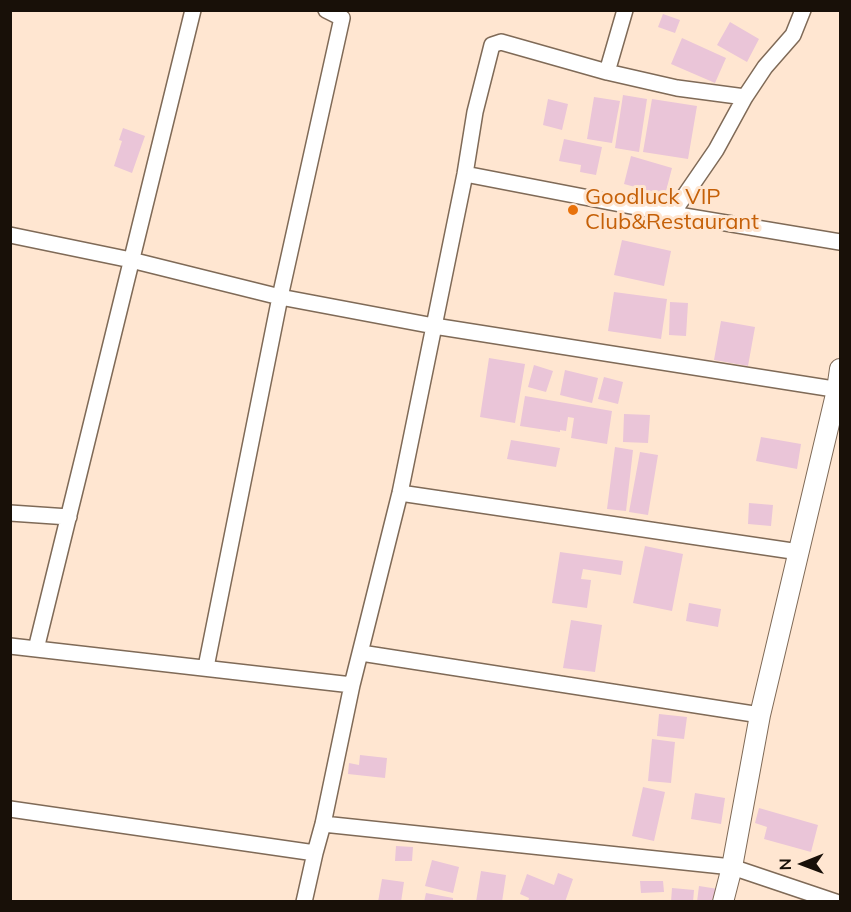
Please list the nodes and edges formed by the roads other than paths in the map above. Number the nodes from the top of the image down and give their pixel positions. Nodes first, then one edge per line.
1 (193, 10) edge
2 (326, 10) edge
3 (625, 10) edge
4 (803, 10) edge
5 (607, 72) junction
6 (745, 97) junction
7 (465, 174) junction
8 (672, 214) junction
9 (10, 235) edge
10 (840, 242) edge
11 (131, 260) junction
12 (280, 297) junction
13 (434, 326) junction
14 (840, 369) edge
15 (839, 390) edge
16 (400, 492) junction
17 (10, 513) edge
18 (69, 517) junction
19 (799, 552) junction
20 (10, 646) edge
21 (36, 649) junction
22 (361, 653) junction
23 (206, 668) junction
24 (352, 685) junction
25 (760, 715) junction
26 (10, 809) edge
27 (323, 824) junction
28 (315, 853) junction
29 (732, 867) junction
30 (304, 902) edge
31 (723, 902) edge
32 (836, 902) edge

1 - 11 street
2 - 12 street
3 - 5 street
4 - 6 street
5 - 6 street
5 - 7 street
6 - 8 street
7 - 8 street
7 - 13 street
8 - 10 street
9 - 11 street
11 - 12 street
11 - 18 street
12 - 13 street
12 - 23 street
13 - 15 street
13 - 16 street
14 - 15 main road
15 - 19 main road
16 - 19 street
16 - 22 street
17 - 18 street
18 - 21 street
19 - 25 main road
20 - 21 street
21 - 23 street
22 - 24 street
22 - 25 street
23 - 24 street
24 - 27 street
25 - 29 main road
26 - 28 street
27 - 28 street
27 - 29 street
28 - 30 street
29 - 31 main road
29 - 32 street

